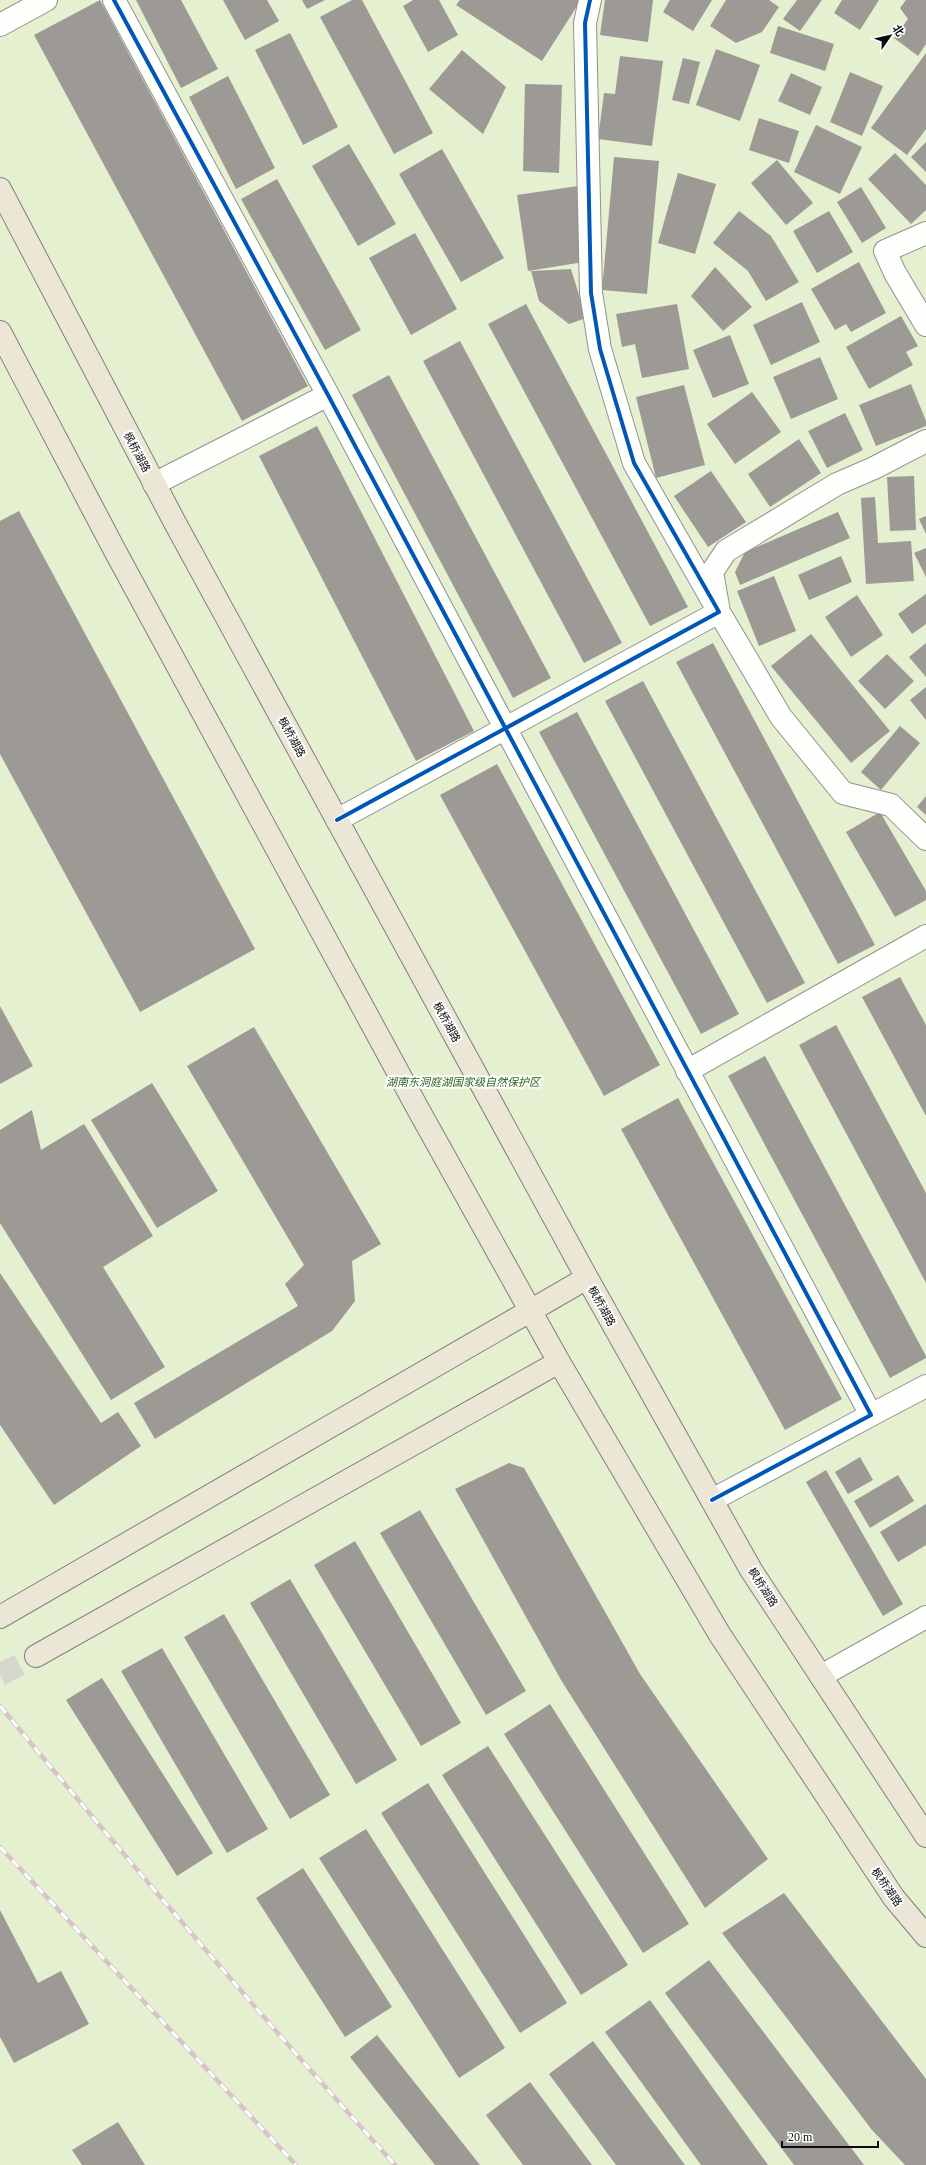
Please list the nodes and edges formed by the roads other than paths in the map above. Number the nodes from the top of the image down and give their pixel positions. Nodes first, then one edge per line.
1 (46, 0) edge
2 (114, 0) edge
3 (590, 0) edge
4 (0, 25) edge
5 (0, 189) edge
6 (926, 233) edge
7 (926, 325) edge
8 (0, 332) edge
9 (328, 395) junction
10 (926, 441) edge
11 (154, 484) junction
12 (719, 612) junction
13 (505, 728) junction
14 (337, 820) junction
15 (926, 838) edge
16 (926, 936) edge
17 (687, 1071) junction
18 (587, 1278) junction
19 (531, 1310) junction
20 (560, 1362) junction
21 (926, 1386) edge
22 (871, 1415) junction
23 (712, 1500) junction
24 (0, 1617) edge
25 (923, 1625) edge
26 (36, 1656) tunnel mouth
27 (821, 1676) junction
28 (926, 1836) edge
29 (926, 1936) edge

1 - 4 street
2 - 9 street
3 - 12 street
5 - 11 main road, 枫桥湖路
6 - 7 street
8 - 19 main road, 枫桥湖路
9 - 11 street
9 - 13 street
10 - 12 street
11 - 14 main road, 枫桥湖路
12 - 13 street
12 - 15 street
13 - 14 street
13 - 17 street
14 - 18 main road, 枫桥湖路
16 - 17 street
17 - 22 street
18 - 19 main road
18 - 23 main road, 枫桥湖路
19 - 20 main road, 枫桥湖路
19 - 24 main road
20 - 26 main road
20 - 29 main road, 枫桥湖路
21 - 22 street
22 - 23 street
23 - 27 main road, 枫桥湖路
25 - 27 street
27 - 28 main road, 枫桥湖路

